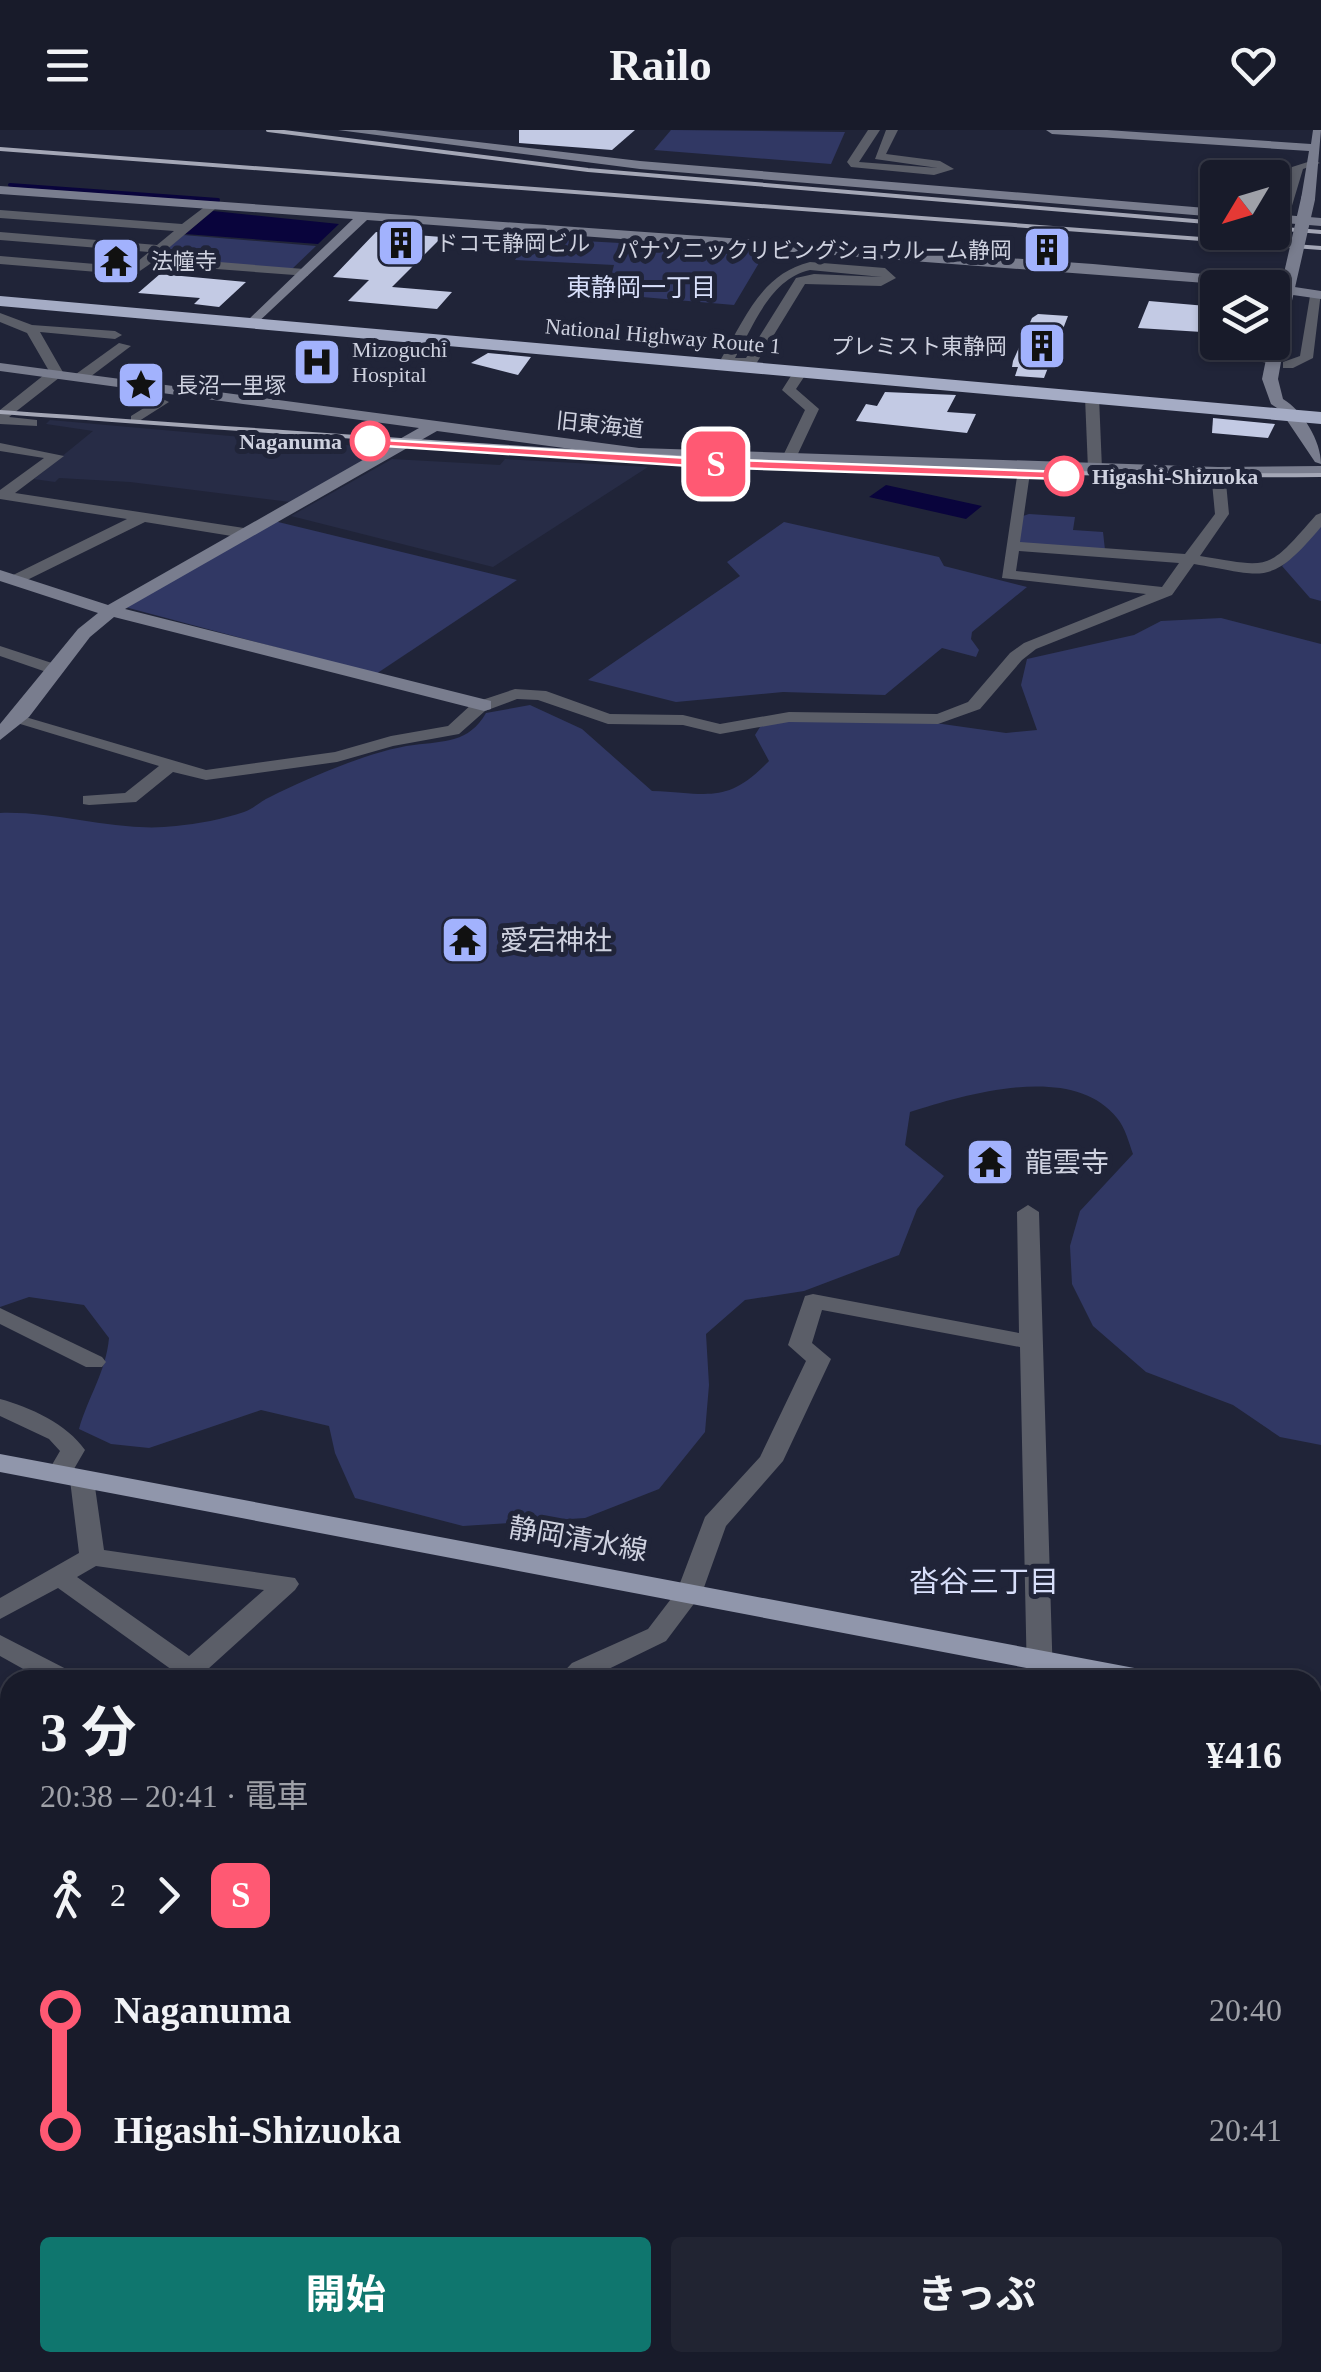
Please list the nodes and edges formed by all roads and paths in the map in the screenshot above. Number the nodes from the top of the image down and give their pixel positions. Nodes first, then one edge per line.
1 (344, 130) edge
2 (874, 130) edge
3 (892, 130) edge
4 (1052, 130) edge
5 (1068, 130) edge
6 (1319, 130) edge
7 (1317, 153) edge
8 (1290, 187) edge
9 (0, 190) edge
10 (25, 192) junction
11 (1314, 201) edge
12 (211, 206) junction
13 (1200, 211) edge
14 (0, 212) edge
15 (362, 218) junction
16 (1290, 220) edge
17 (1321, 222) edge
18 (184, 228) junction
19 (0, 236) edge
20 (160, 249) junction
21 (0, 260) edge
22 (146, 260) junction
23 (25, 262) junction
24 (788, 270) junction
25 (304, 273) junction
26 (1290, 274) edge
27 (806, 279) junction
28 (1200, 283) edge
29 (2, 291) edge
30 (1318, 294) edge
31 (1290, 295) edge
32 (79, 308) junction
33 (0, 317) edge
34 (256, 320) junction
35 (34, 329) junction
36 (1268, 360) edge
37 (1281, 360) edge
38 (738, 361) junction
39 (1281, 364) junction
40 (0, 367) edge
41 (801, 371) junction
42 (55, 374) junction
43 (81, 378) junction
44 (143, 386) junction
45 (1092, 397) junction
46 (1321, 410) edge
47 (1288, 411) junction
48 (0, 418) edge
49 (1321, 418) edge
50 (136, 420) dead end
51 (32, 422) dead end
52 (432, 427) junction
53 (0, 447) edge
54 (1321, 459) edge
55 (788, 460) junction
56 (1024, 466) junction
57 (1095, 468) junction
58 (1321, 471) edge
59 (1218, 472) junction
60 (2, 495) edge
61 (141, 518) junction
62 (1321, 518) edge
63 (244, 533) junction
64 (1014, 546) junction
65 (1190, 559) junction
66 (7, 577) edge
67 (1166, 592) junction
68 (110, 611) junction
69 (0, 651) edge
70 (55, 670) junction
71 (484, 705) junction
72 (16, 720) junction
73 (0, 734) edge
74 (169, 767) junction
75 (90, 800) dead end
76 (1028, 1212) dead end
77 (0, 1315) edge
78 (1031, 1342) junction
79 (94, 1362) dead end
80 (0, 1407) edge
81 (0, 1463) edge
82 (70, 1477) junction
83 (92, 1557) junction
84 (61, 1578) junction
85 (690, 1592) junction
86 (0, 1610) edge
87 (0, 1644) edge
88 (46, 1670) edge
89 (191, 1670) edge
90 (203, 1670) edge
91 (581, 1670) edge
92 (1040, 1670) edge

1 - 13 street
2 - 3 street
4 - 5 street
5 - 7 street
6 - 7 street
7 - 8 street
7 - 11 street
9 - 10 street
10 - 12 street
10 - 14 street
11 - 26 street
12 - 15 street
12 - 18 street
14 - 18 street
15 - 25 street
15 - 28 street
16 - 17 street
18 - 20 street
19 - 20 street
20 - 22 street
21 - 23 street
22 - 23 street
22 - 25 street
23 - 29 street
24 - 27 street
24 - 27 street
24 - 38 street
25 - 34 street
27 - 38 street
29 - 32 highway, National Highway Route 1
29 - 34 highway, National Highway Route 1
30 - 31 street
30 - 39 street
32 - 34 highway, National Highway Route 1
32 - 35 street
33 - 35 street
34 - 38 highway, National Highway Route 1
35 - 42 street
35 - 43 street
36 - 39 street
37 - 39 street
38 - 41 highway, National Highway Route 1
38 - 47 highway, National Highway Route 1
39 - 47 street
40 - 42 street, 旧東海道
41 - 45 highway, National Highway Route 1
41 - 55 street
42 - 43 street, 旧東海道
42 - 48 street
43 - 44 street, 旧東海道
44 - 50 street
44 - 52 street, 旧東海道
45 - 47 highway, National Highway Route 1
45 - 57 street
46 - 47 highway, National Highway Route 1
47 - 49 highway, National Highway Route 1
47 - 54 street
48 - 51 street
52 - 55 street, 旧東海道
52 - 63 street
53 - 60 street
55 - 56 street, 旧東海道
56 - 57 street, 旧東海道
56 - 64 street
57 - 59 street, 旧東海道
58 - 59 street, 旧東海道
59 - 65 street
60 - 61 street
61 - 63 street
61 - 66 street
62 - 65 street
63 - 68 street
64 - 65 street
64 - 67 street
65 - 67 street
66 - 68 street
67 - 71 street
68 - 70 street
68 - 71 street
69 - 70 street
70 - 72 street
71 - 74 street
72 - 73 street
72 - 74 street
74 - 75 street
76 - 78 street
77 - 79 street
78 - 85 street
78 - 92 street
80 - 82 street
81 - 82 main road, 静岡清水線
82 - 83 street
82 - 85 main road, 静岡清水線
83 - 84 street
83 - 90 street
84 - 86 street
84 - 89 street
85 - 91 street
85 - 92 main road, 静岡清水線
87 - 88 street

